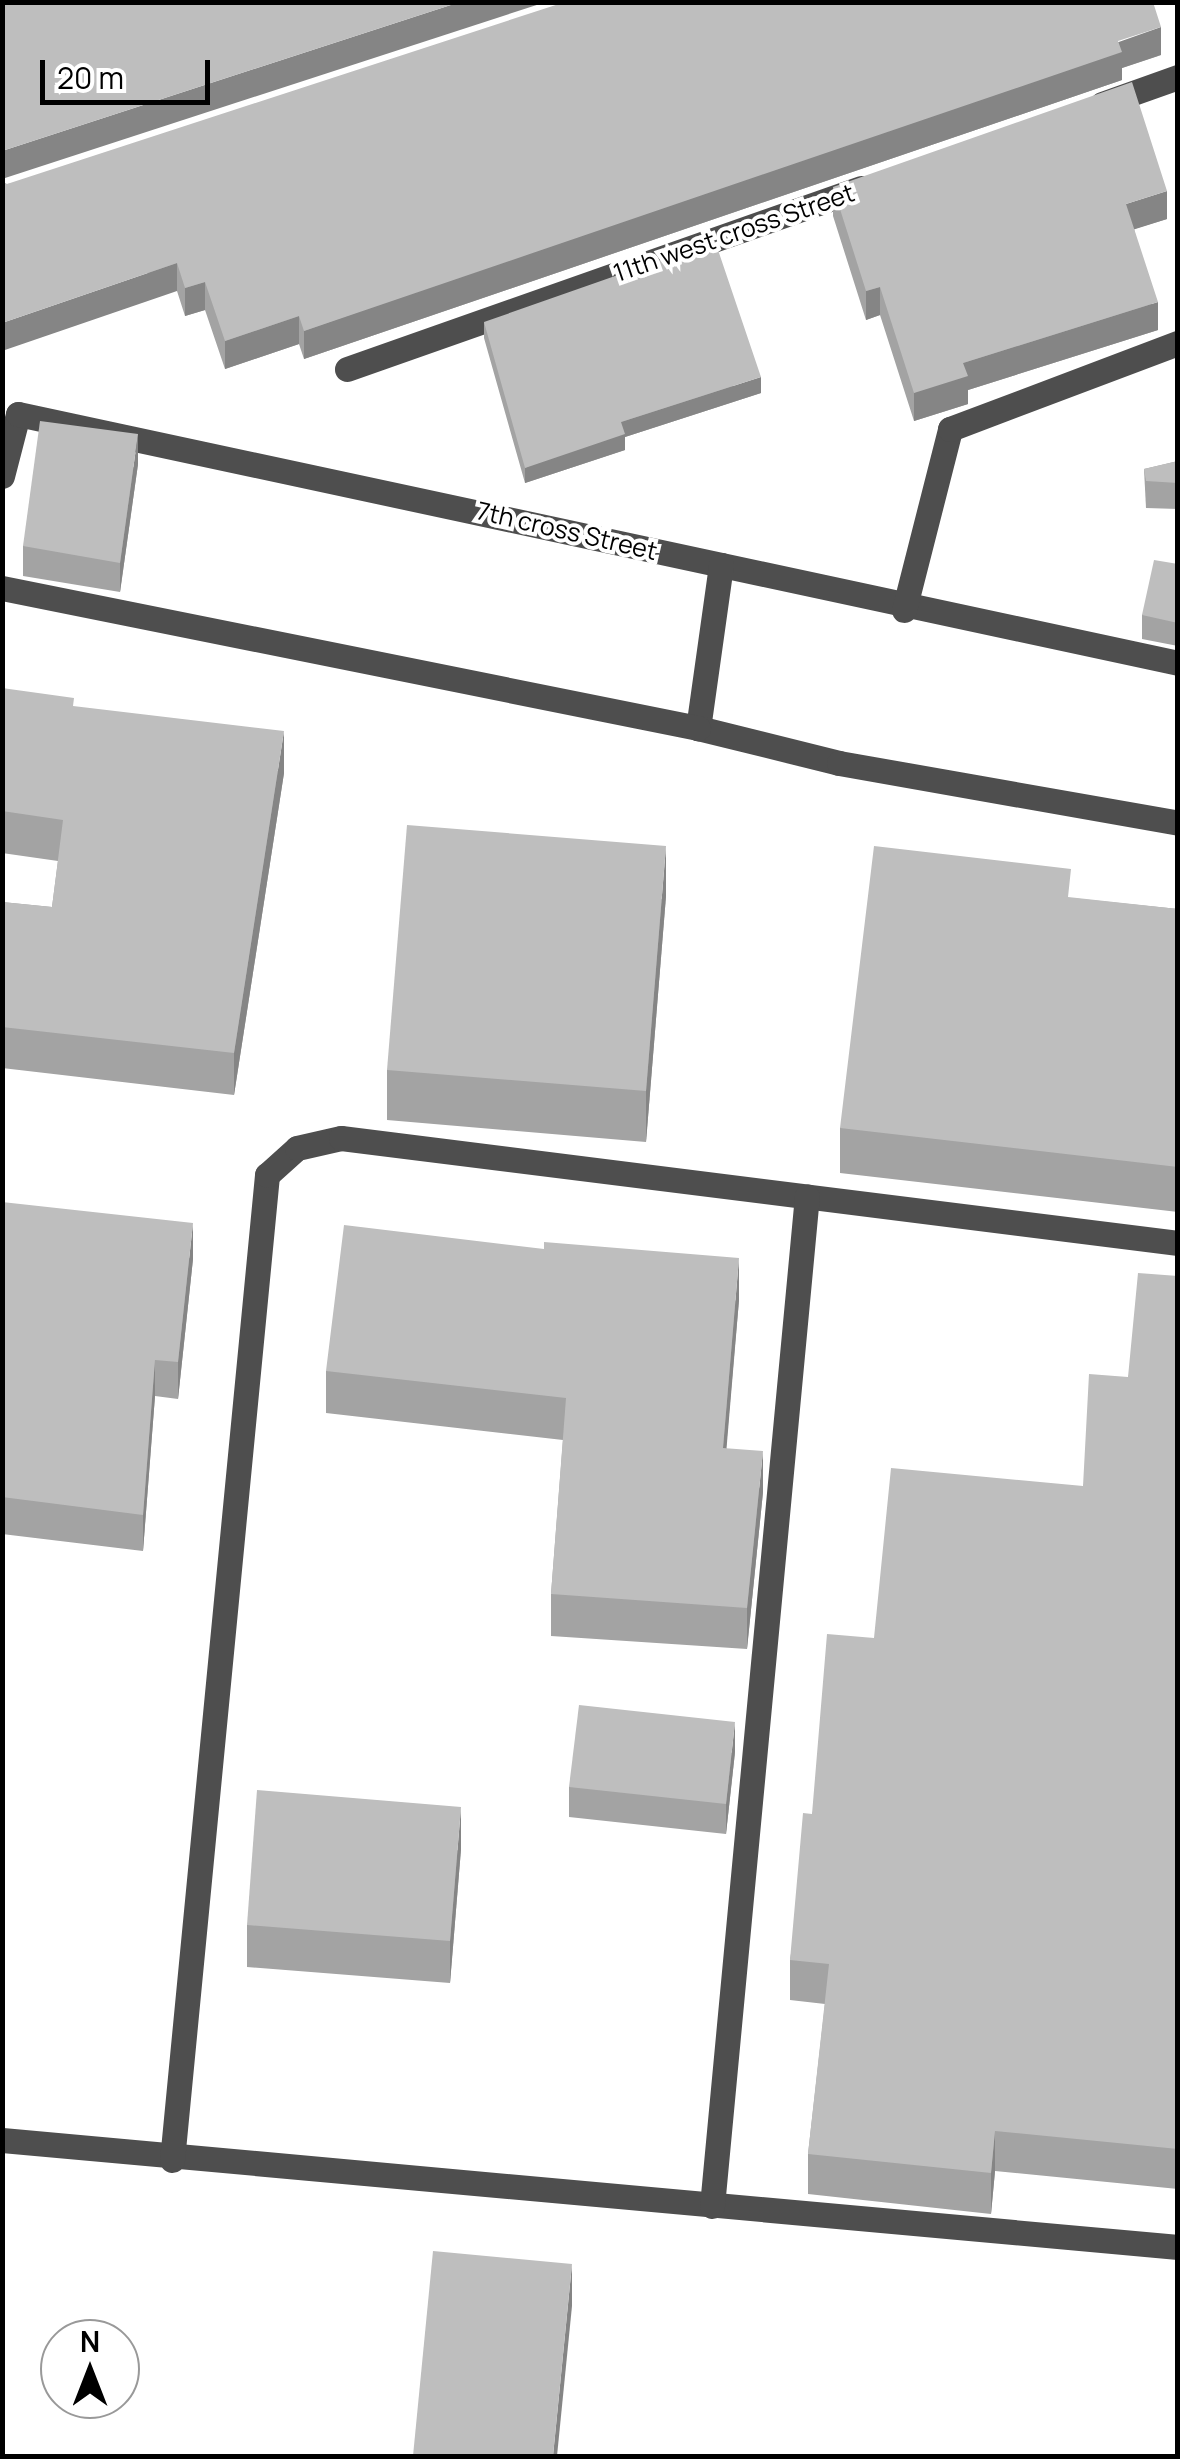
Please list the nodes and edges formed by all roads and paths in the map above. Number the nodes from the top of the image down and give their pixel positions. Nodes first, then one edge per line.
1 (1178, 77) edge
2 (1083, 110) edge
3 (894, 177) edge
4 (1178, 343) edge
5 (347, 369) dead end
6 (2, 476) edge
7 (722, 565) junction
8 (2, 588) edge
9 (904, 610) junction
10 (1178, 663) edge
11 (698, 728) junction
12 (1178, 822) edge
13 (807, 1196) junction
14 (1178, 1243) edge
15 (2, 2140) edge
16 (172, 2160) junction
17 (712, 2206) junction
18 (1178, 2247) edge

1 - 2 street
3 - 5 street, 11th west cross Street
4 - 9 street
6 - 7 street, 7th cross Street
7 - 9 street, 7th cross Street
7 - 11 street
8 - 11 street
9 - 10 street, 7th cross Street
11 - 12 street
13 - 14 street
13 - 16 street
13 - 17 street
15 - 16 street
16 - 17 street
17 - 18 street

